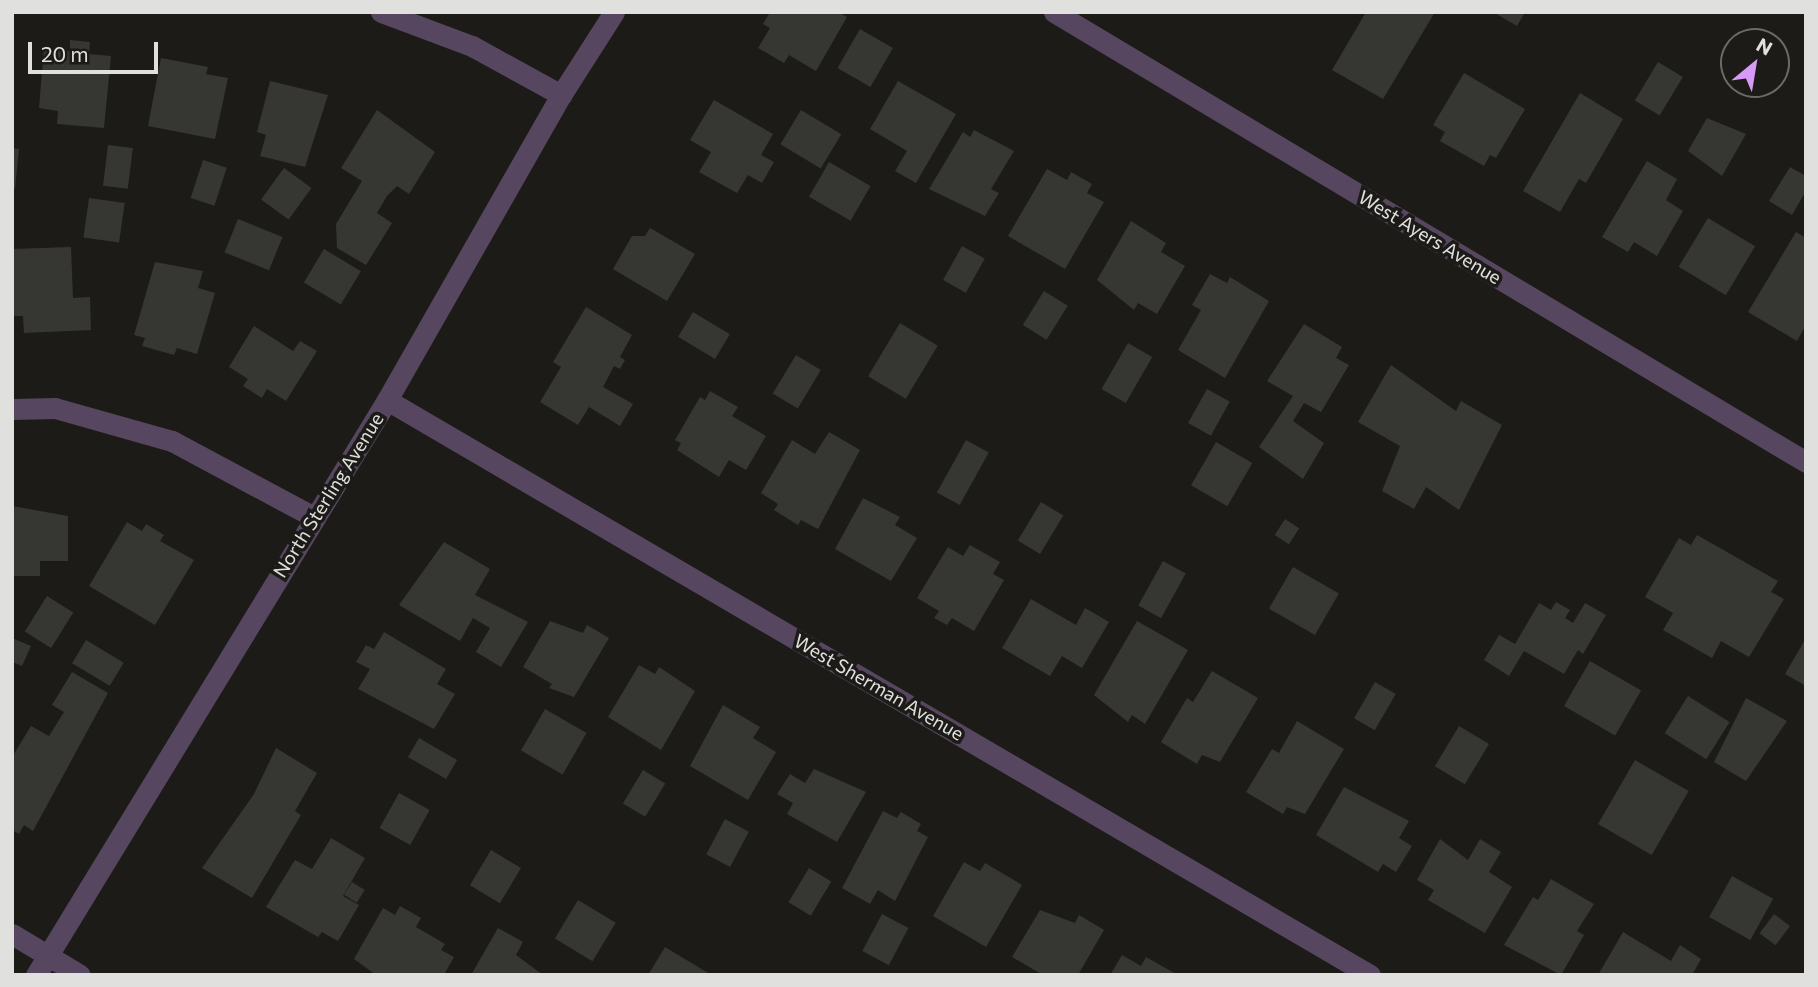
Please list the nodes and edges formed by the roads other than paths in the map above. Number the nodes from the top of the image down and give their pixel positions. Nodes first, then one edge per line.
1 (381, 12) edge
2 (614, 12) edge
3 (1054, 12) edge
4 (561, 95) junction
5 (387, 400) junction
6 (12, 409) edge
7 (1806, 462) edge
8 (314, 517) junction
9 (12, 934) edge
10 (48, 956) junction
11 (36, 975) edge
12 (80, 975) edge
13 (1370, 975) edge

1 - 4 street
2 - 4 street, North Sterling Avenue
3 - 7 street, West Ayers Avenue
4 - 5 street, North Sterling Avenue
5 - 8 street, North Sterling Avenue
5 - 13 street, West Sherman Avenue
6 - 8 street
8 - 10 street, North Sterling Avenue
9 - 10 street
10 - 11 street, North Sterling Avenue
10 - 12 street

